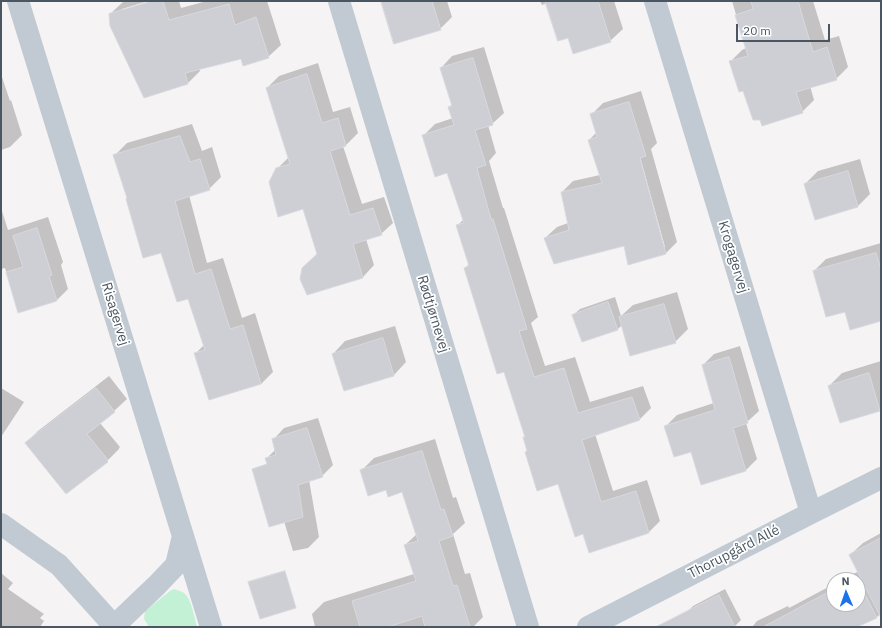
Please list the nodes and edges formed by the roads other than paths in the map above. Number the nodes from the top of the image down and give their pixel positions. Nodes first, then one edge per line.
1 (18, 1) edge
2 (339, 1) edge
3 (655, 1) edge
4 (881, 478) edge
5 (811, 513) junction
6 (1, 524) edge
7 (183, 536) junction
8 (114, 627) edge
9 (210, 627) edge
10 (528, 627) edge
11 (588, 627) edge

1 - 7 street, Risagervej
2 - 10 street, Rødtjørnevej
3 - 5 street, Krogagervej
4 - 5 street, Thorupgård Allé
5 - 11 street, Thorupgård Allé
6 - 8 street
7 - 8 street
7 - 9 street, Risagervej

